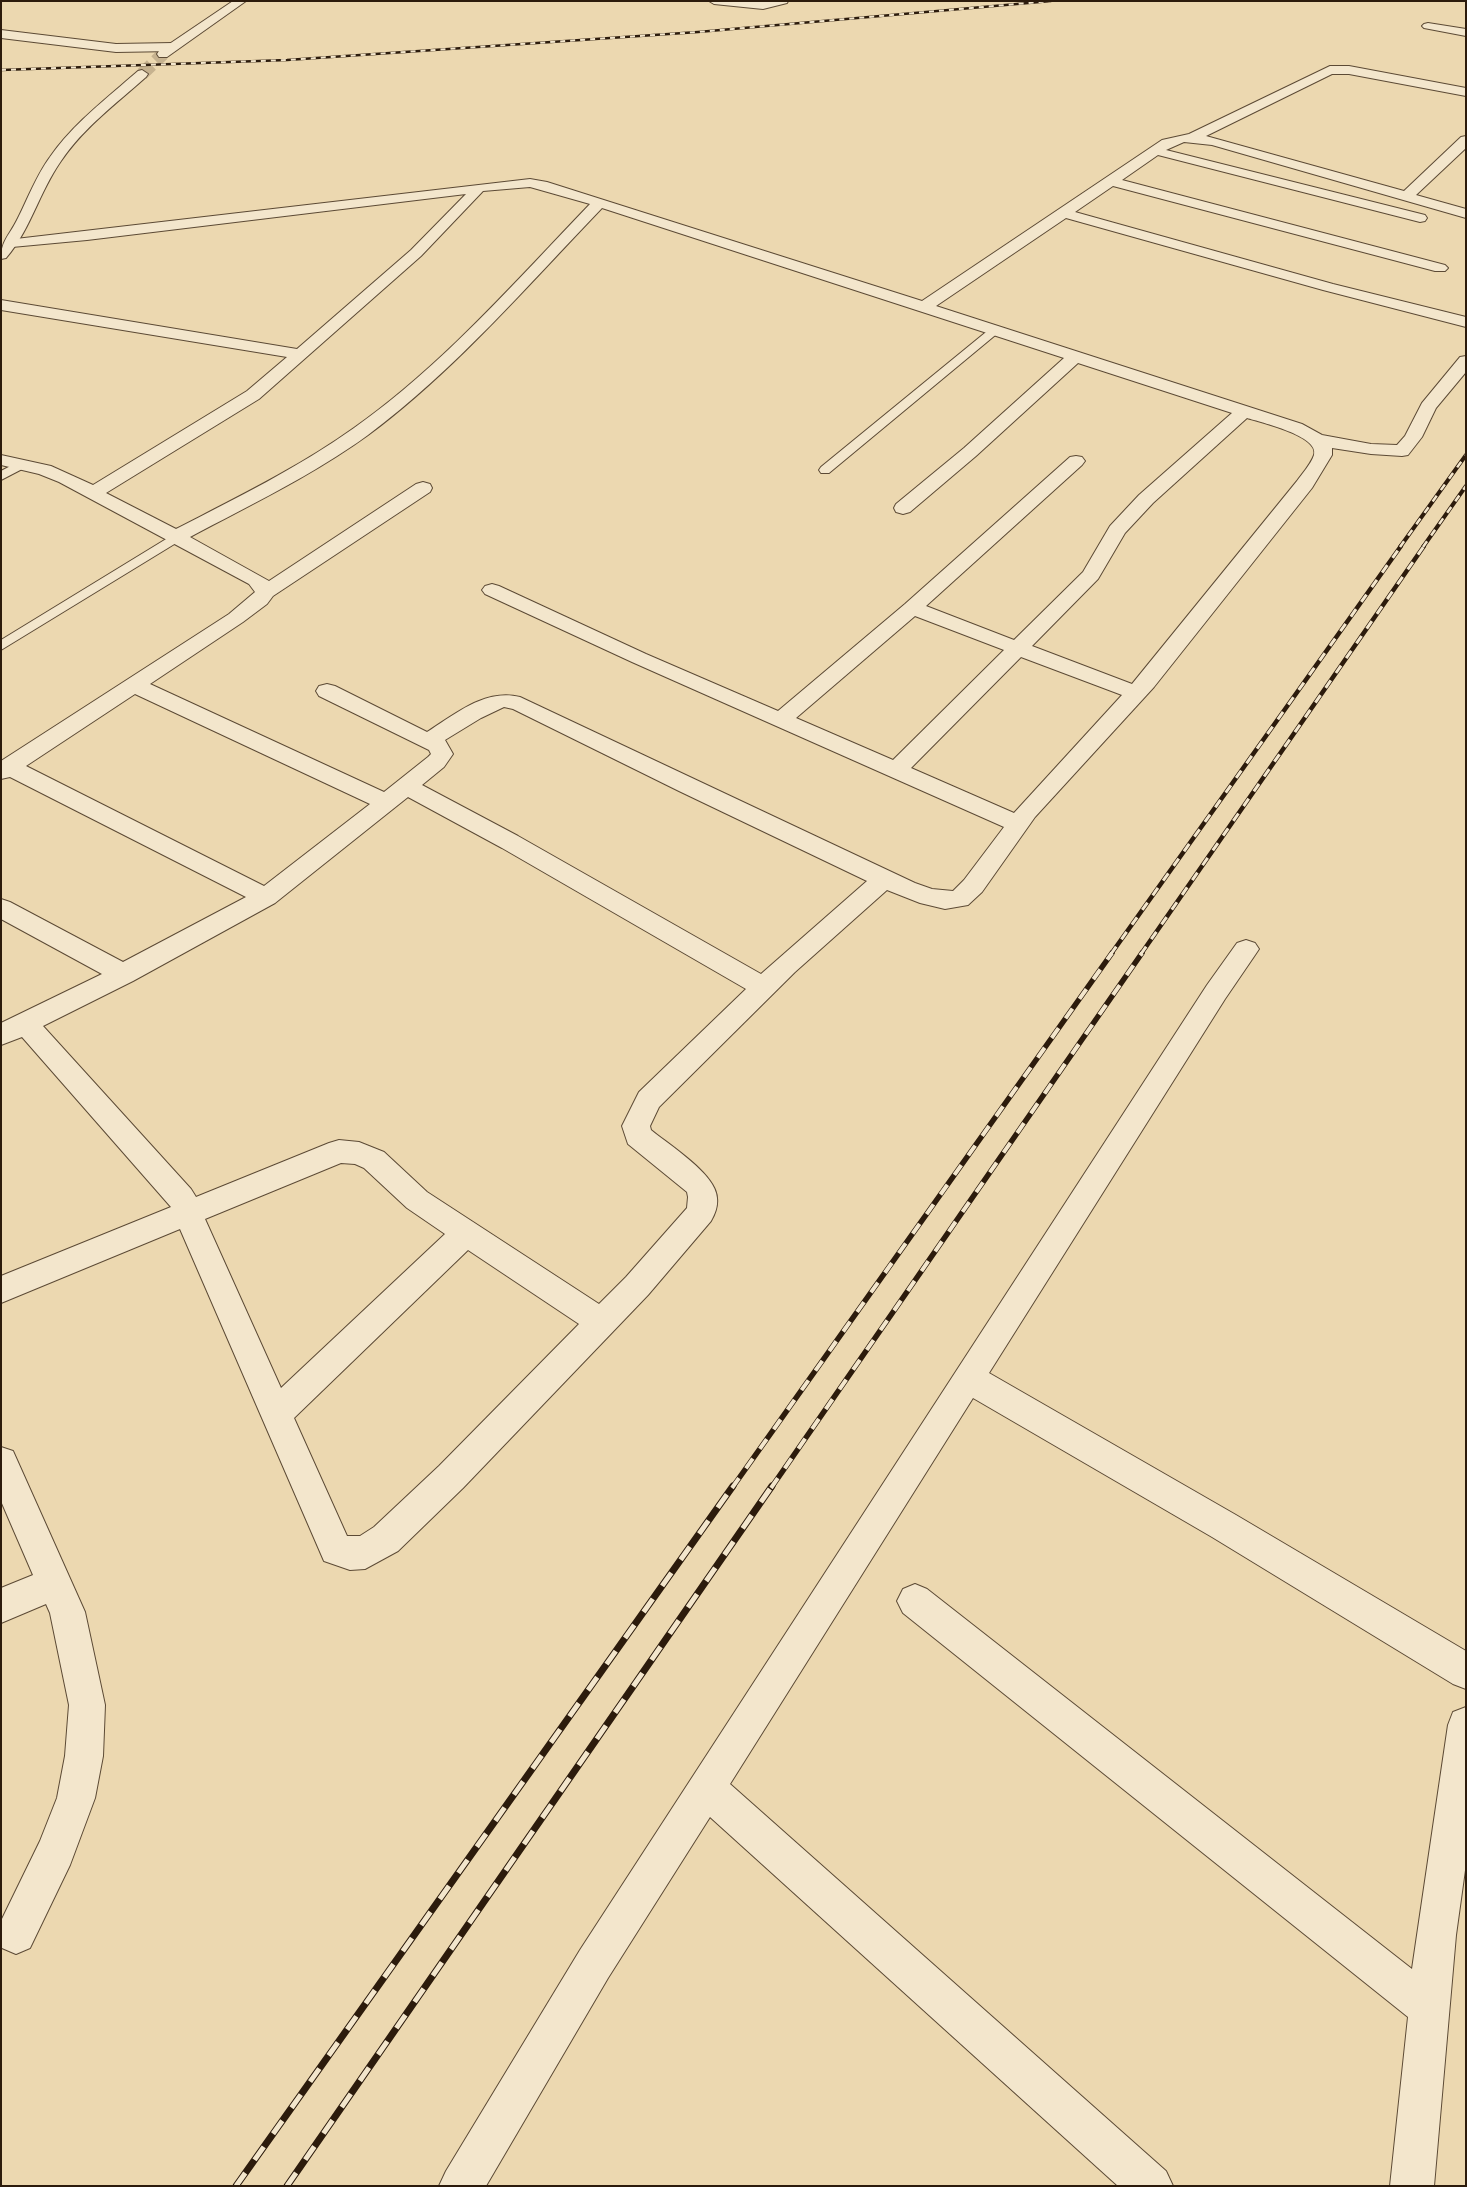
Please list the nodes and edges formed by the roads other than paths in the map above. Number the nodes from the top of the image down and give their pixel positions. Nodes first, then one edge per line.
1 (241, 1) edge
2 (714, 1) edge
3 (783, 1) edge
4 (1428, 26) dead end
5 (1466, 33) edge
6 (1, 34) edge
7 (173, 47) junction
8 (163, 54) tunnel mouth
9 (142, 74) tunnel mouth
10 (1466, 92) edge
11 (1192, 138) junction
12 (1466, 140) edge
13 (1156, 151) junction
14 (1111, 180) junction
15 (479, 188) junction
16 (1407, 196) junction
17 (599, 203) junction
18 (1064, 213) junction
19 (1466, 214) edge
20 (1466, 223) edge
21 (8, 241) edge
22 (1440, 268) dead end
23 (1, 305) edge
24 (924, 307) junction
25 (1466, 322) edge
26 (995, 330) junction
27 (300, 354) junction
28 (1076, 356) junction
29 (1466, 361) edge
30 (1244, 411) junction
31 (1319, 440) junction
32 (1, 460) edge
33 (1076, 461) dead end
34 (22, 464) junction
35 (825, 470) dead end
36 (1, 476) edge
37 (423, 488) dead end
38 (93, 493) junction
39 (903, 508) dead end
40 (176, 537) junction
41 (492, 590) dead end
42 (265, 592) junction
43 (912, 608) junction
44 (1, 646) edge
45 (1019, 649) junction
46 (134, 685) junction
47 (327, 691) dead end
48 (1136, 694) junction
49 (781, 720) junction
50 (428, 741) junction
51 (5, 770) edge
52 (896, 770) junction
53 (406, 786) junction
54 (386, 802) junction
55 (1019, 824) junction
56 (884, 879) junction
57 (266, 897) junction
58 (1, 908) edge
59 (1246, 949) dead end
60 (124, 974) junction
61 (764, 987) junction
62 (13, 1029) edge
63 (189, 1214) junction
64 (466, 1233) junction
65 (1, 1290) edge
66 (601, 1322) junction
67 (968, 1378) junction
68 (276, 1414) junction
69 (1, 1462) edge
70 (55, 1583) junction
71 (915, 1601) dead end
72 (1, 1606) edge
73 (1466, 1671) edge
74 (1466, 1724) edge
75 (707, 1789) junction
76 (16, 1934) dead end
77 (1429, 2008) junction
78 (461, 2186) edge
79 (1151, 2186) edge
80 (1412, 2186) edge

1 - 7 street
2 - 3 street
4 - 5 street
6 - 7 street
7 - 8 street
9 - 21 street
10 - 11 street
11 - 13 street
11 - 16 street
12 - 16 street
13 - 14 street
13 - 20 street
14 - 18 street
14 - 22 street
15 - 17 street
15 - 21 street
15 - 27 street
16 - 19 street
17 - 24 street
17 - 40 street
18 - 24 street
18 - 25 street
23 - 27 street
24 - 26 street
26 - 28 street
26 - 35 lane
27 - 38 street
28 - 30 street
28 - 39 street
29 - 31 street
30 - 31 street
30 - 45 street
31 - 48 street
32 - 34 street
33 - 43 street
34 - 36 lane
34 - 38 street
37 - 42 street
38 - 40 street
40 - 42 street
40 - 44 lane
41 - 49 street
42 - 46 street
43 - 45 street
43 - 49 street
45 - 48 street
45 - 52 street
46 - 51 street
46 - 54 street
47 - 50 street
48 - 55 street
49 - 52 street
50 - 53 street
50 - 56 street
51 - 57 street
52 - 55 street
53 - 54 street
53 - 61 street
54 - 57 street
55 - 56 street
56 - 61 street
57 - 60 street
58 - 60 street
59 - 67 street
60 - 62 street
61 - 66 street
62 - 63 street
63 - 64 street
63 - 65 street
63 - 68 street
64 - 66 street
64 - 68 street
66 - 68 street
67 - 73 street
67 - 75 street
69 - 70 street
70 - 72 street
70 - 76 street
71 - 77 street
74 - 77 street
75 - 78 street
75 - 79 street
77 - 80 street

